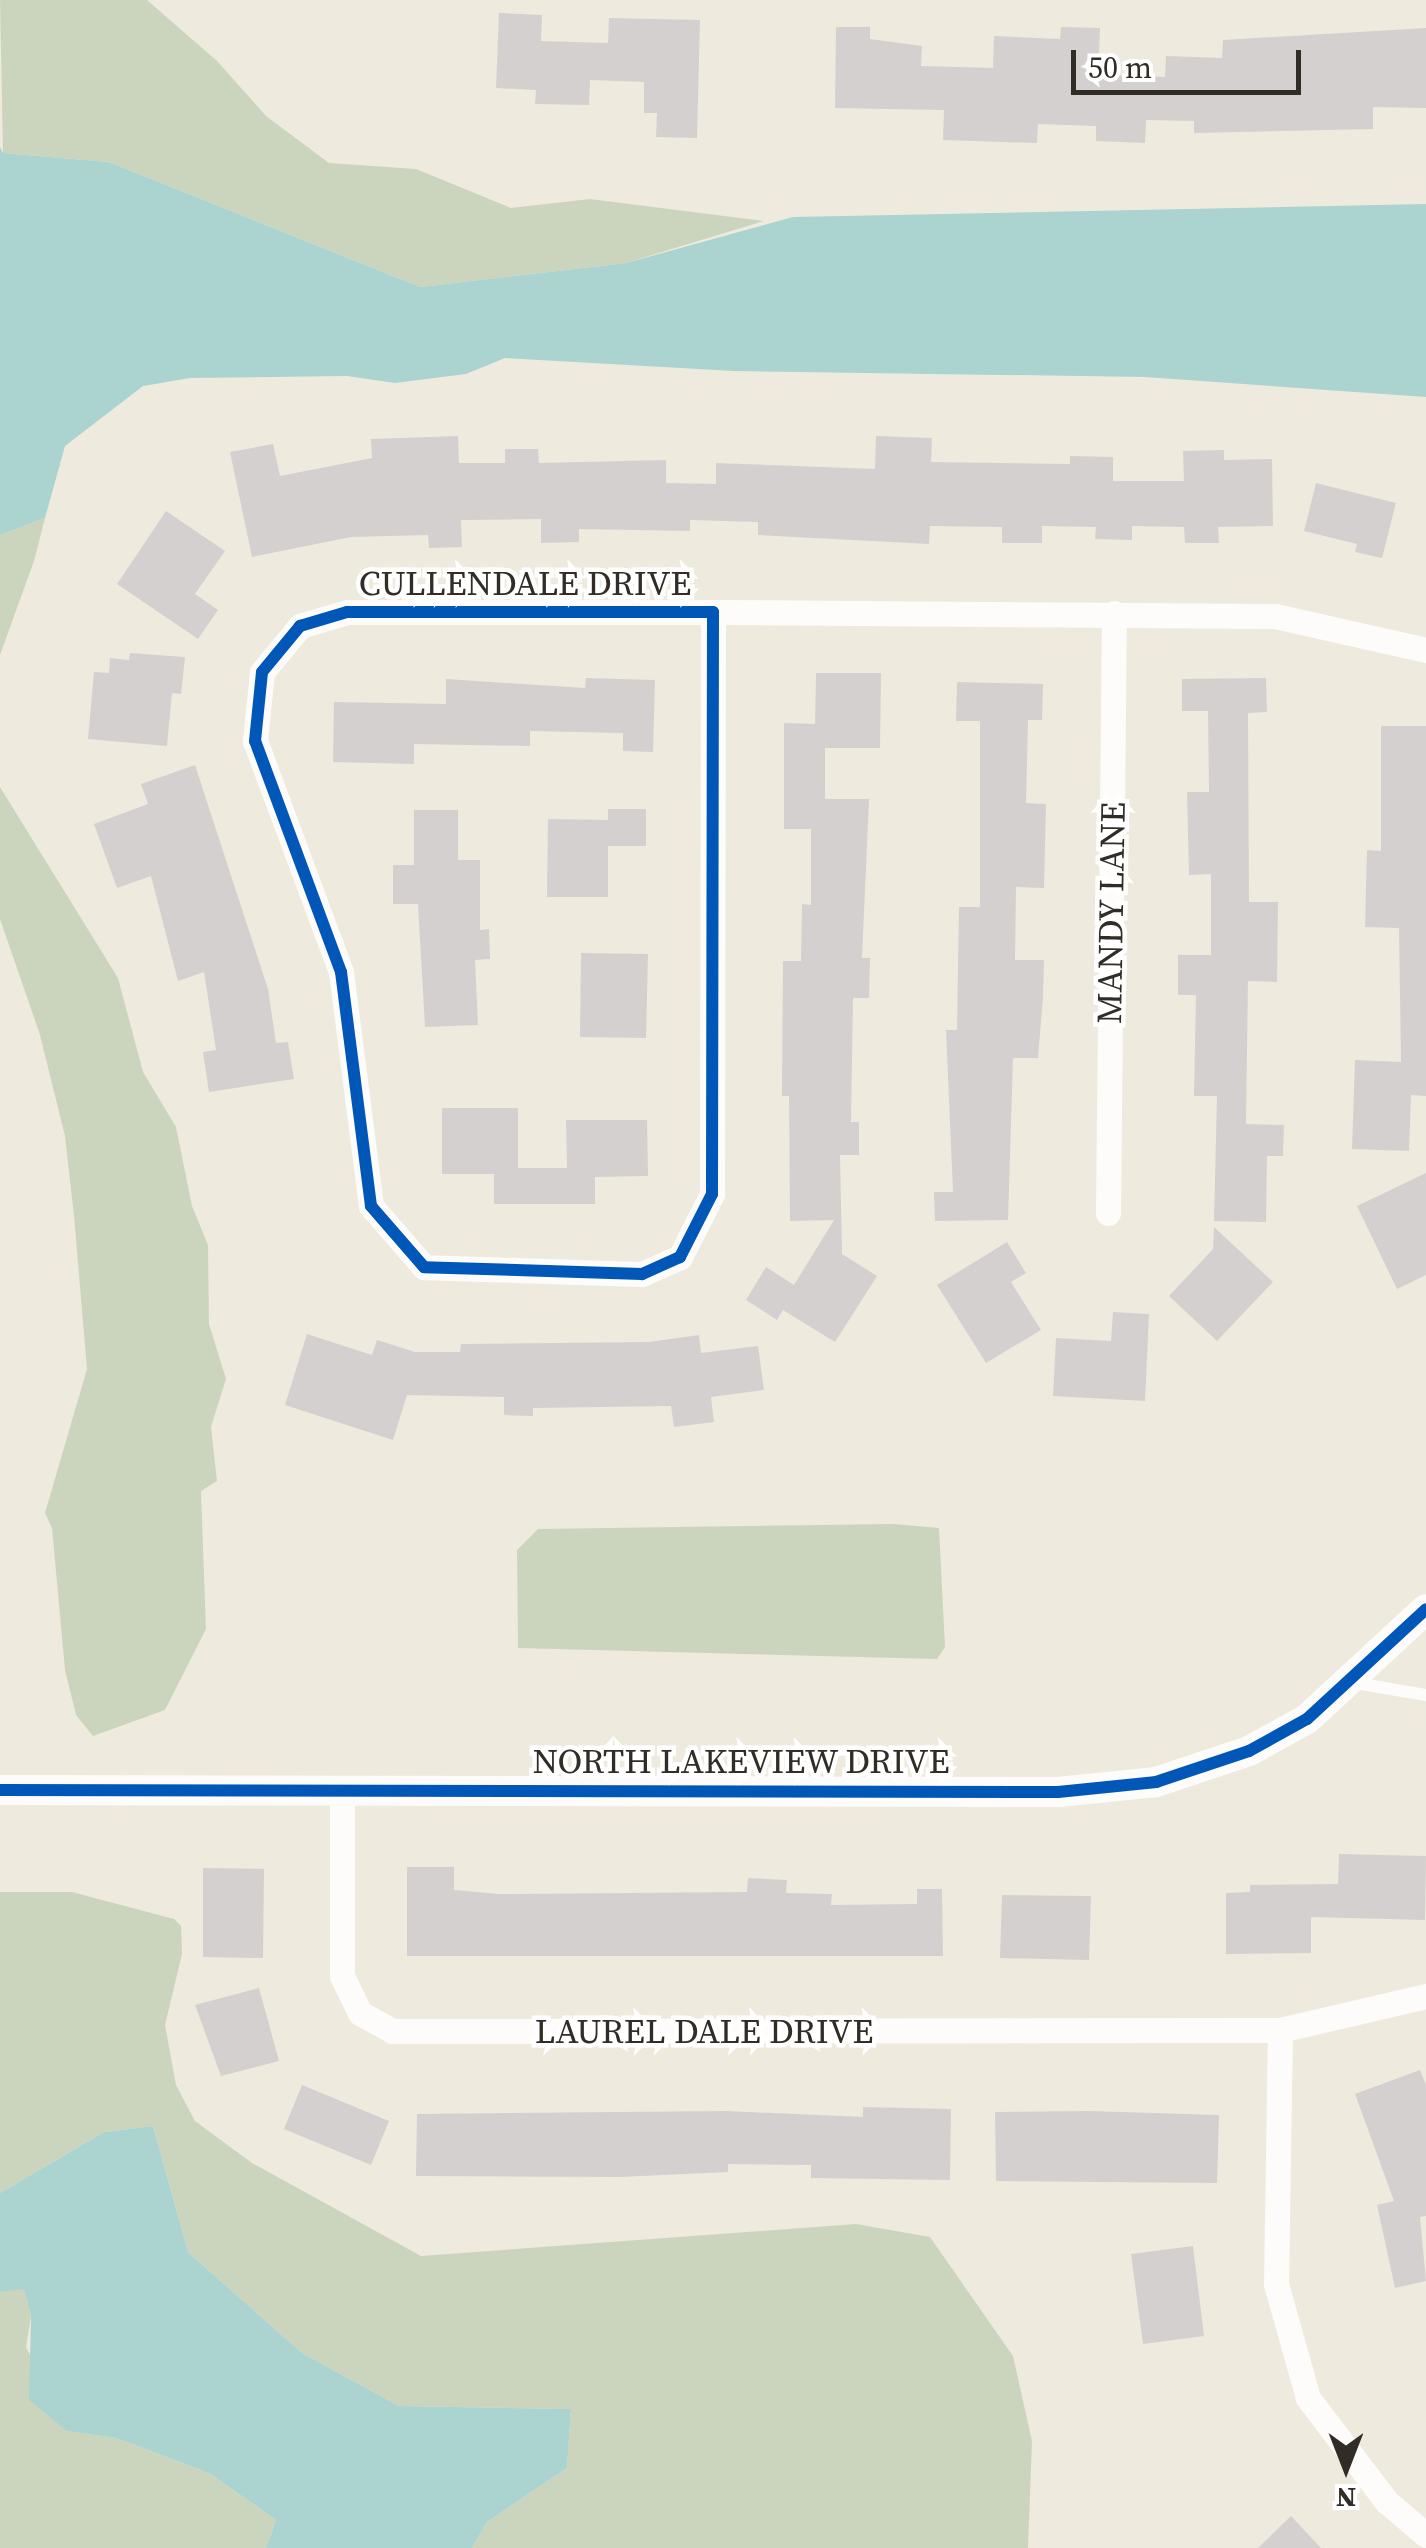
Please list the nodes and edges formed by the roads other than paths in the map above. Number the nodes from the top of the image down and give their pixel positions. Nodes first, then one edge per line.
1 (713, 612) junction
2 (1114, 613) junction
3 (1426, 650) edge
4 (1108, 1213) dead end
5 (1426, 1609) edge
6 (1347, 1682) junction
7 (1426, 1695) edge
8 (0, 1790) edge
9 (342, 1790) junction
10 (1426, 1996) edge
11 (1280, 2030) junction
12 (1426, 2536) edge

1 - 1 street, CULLENDALE DRIVE
1 - 2 street, CULLENDALE DRIVE
2 - 3 street, CULLENDALE DRIVE
2 - 4 street, MANDY LANE
5 - 6 street, NORTH LAKEVIEW DRIVE
6 - 7 lane
6 - 9 street, NORTH LAKEVIEW DRIVE
8 - 9 street, NORTH LAKEVIEW DRIVE
9 - 11 street, LAUREL DALE DRIVE
10 - 11 street, LAUREL DALE DRIVE
11 - 12 street

